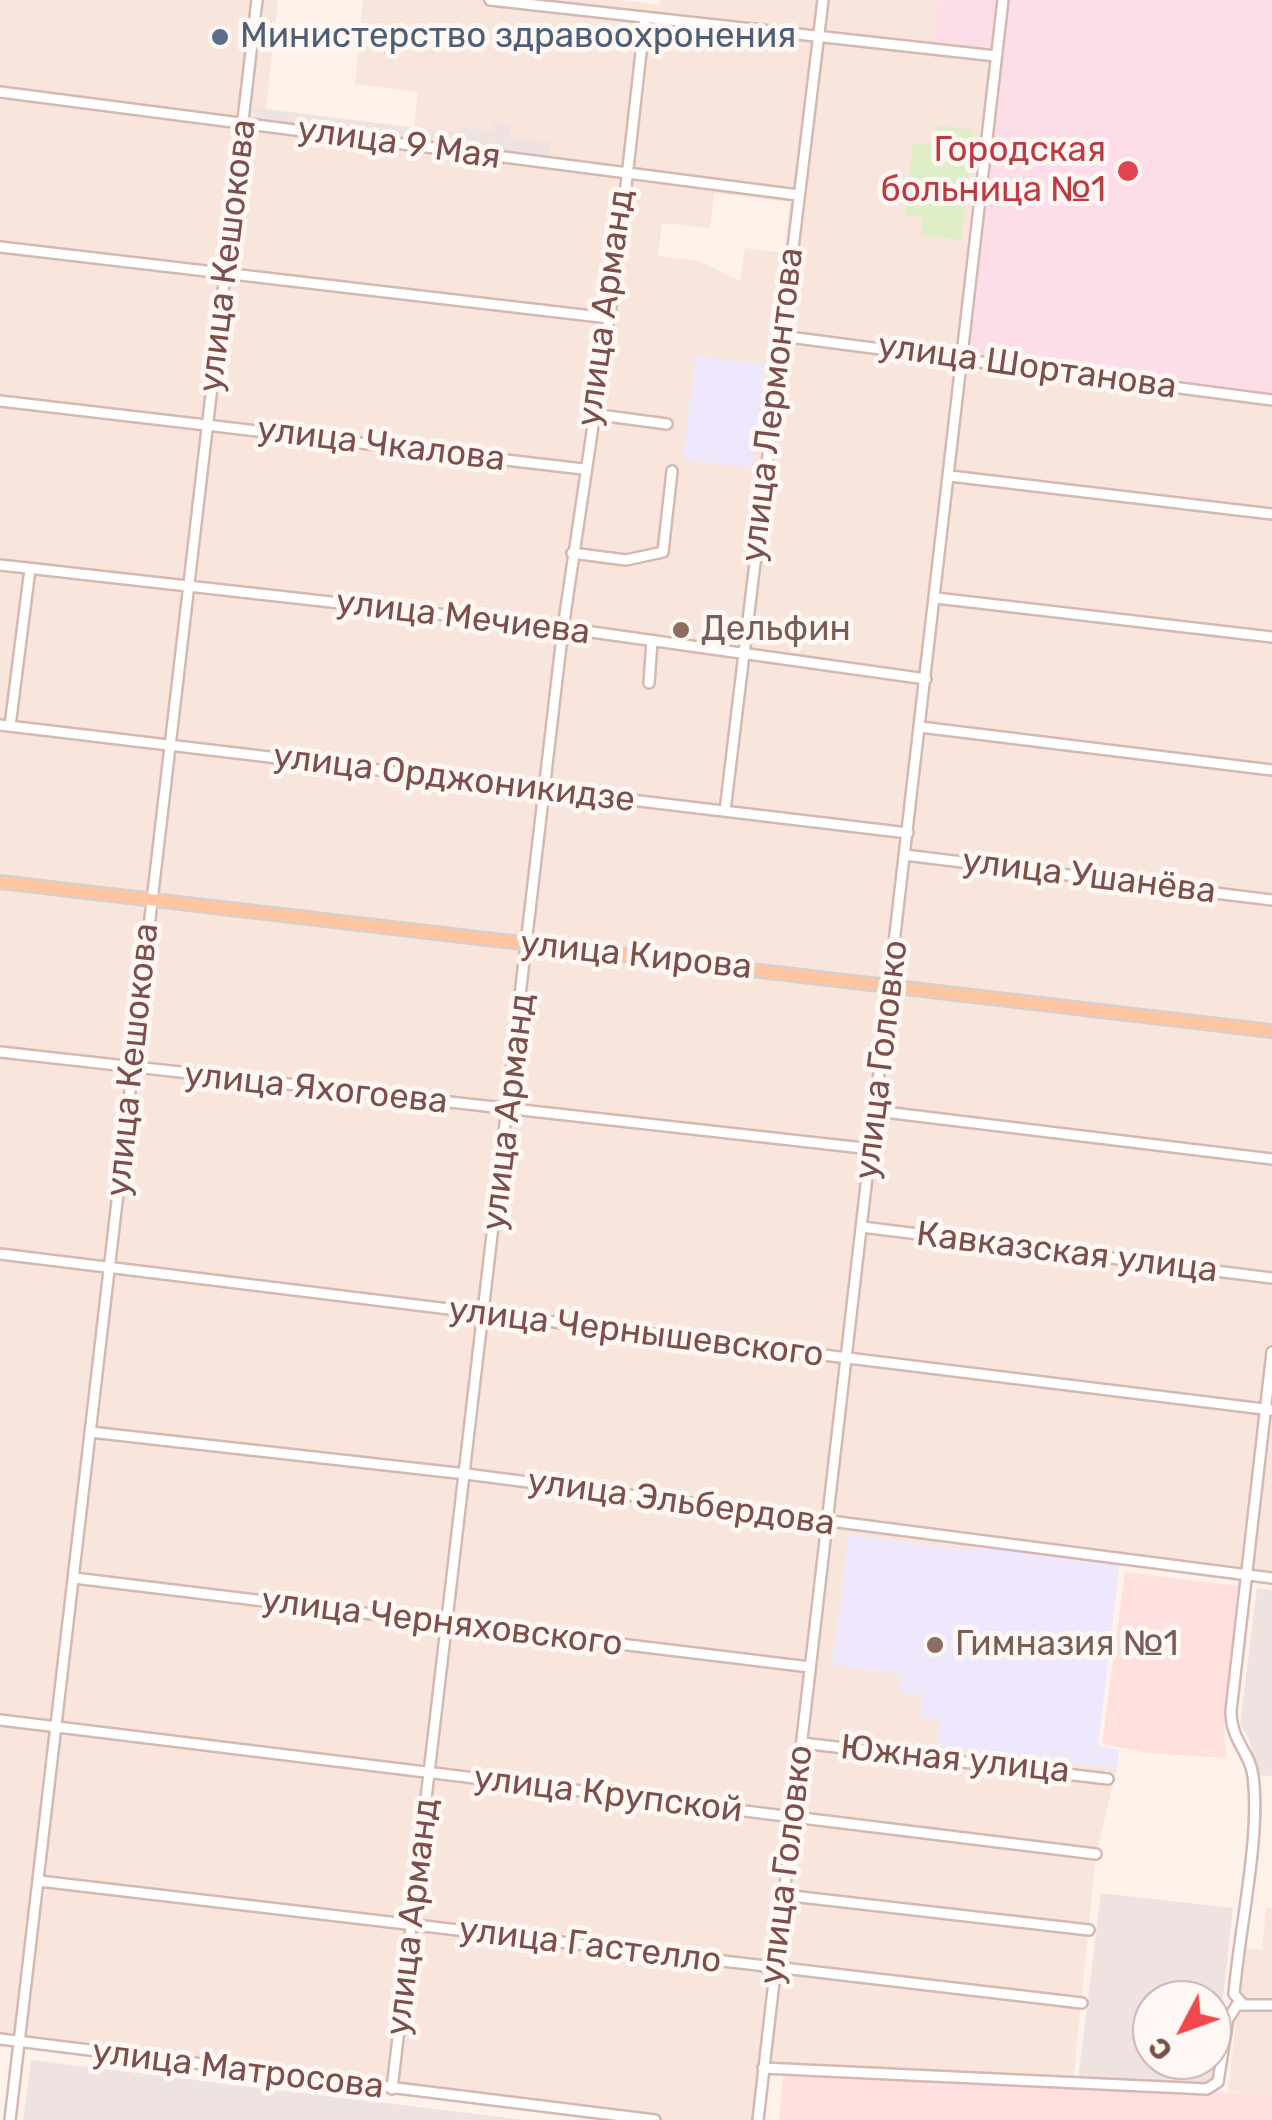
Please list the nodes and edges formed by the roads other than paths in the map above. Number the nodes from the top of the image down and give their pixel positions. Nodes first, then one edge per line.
1 (256, 0) edge
2 (490, 0) edge
3 (823, 0) edge
4 (1003, 0) edge
5 (645, 17) junction
6 (818, 37) junction
7 (996, 56) junction
8 (0, 92) edge
9 (245, 124) junction
10 (625, 170) junction
11 (798, 195) junction
12 (0, 247) edge
13 (227, 273) junction
14 (608, 318) junction
15 (781, 336) junction
16 (964, 361) junction
17 (1272, 400) edge
18 (0, 402) edge
19 (592, 414) junction
20 (667, 424) dead end
21 (208, 426) junction
22 (583, 469) junction
23 (672, 471) dead end
24 (950, 476) junction
25 (1272, 514) edge
26 (572, 553) junction
27 (0, 565) edge
28 (30, 568) junction
29 (191, 586) junction
30 (936, 598) junction
31 (563, 628) junction
32 (1272, 638) edge
33 (652, 641) junction
34 (742, 654) junction
35 (926, 679) junction
36 (648, 683) dead end
37 (5, 725) edge
38 (920, 727) junction
39 (170, 745) junction
40 (1272, 770) edge
41 (546, 790) junction
42 (725, 811) junction
43 (908, 832) junction
44 (905, 855) junction
45 (0, 882) edge
46 (151, 900) junction
47 (1272, 900) edge
48 (530, 944) junction
49 (891, 985) junction
50 (1272, 1031) edge
51 (0, 1052) edge
52 (133, 1069) junction
53 (509, 1110) junction
54 (876, 1111) junction
55 (872, 1149) junction
56 (1272, 1159) edge
57 (862, 1228) junction
58 (0, 1254) edge
59 (110, 1268) junction
60 (1272, 1278) edge
61 (486, 1314) junction
62 (1272, 1352) edge
63 (846, 1360) junction
64 (1269, 1410) edge
65 (90, 1432) junction
66 (466, 1474) junction
67 (828, 1520) junction
68 (1246, 1574) junction
69 (74, 1578) junction
70 (1272, 1578) edge
71 (449, 1624) junction
72 (810, 1668) junction
73 (0, 1720) edge
74 (57, 1727) junction
75 (802, 1743) junction
76 (430, 1773) junction
77 (1108, 1779) dead end
78 (793, 1818) junction
79 (1096, 1854) dead end
80 (38, 1880) junction
81 (783, 1895) junction
82 (413, 1925) junction
83 (1089, 1930) dead end
84 (775, 1969) junction
85 (1241, 2002) junction
86 (1082, 2003) dead end
87 (1272, 2005) edge
88 (0, 2040) edge
89 (20, 2042) junction
90 (763, 2068) junction
91 (392, 2089) junction
92 (10, 2120) edge
93 (655, 2120) edge
94 (758, 2120) edge

1 - 9 street, улица Кешокова
2 - 5 street
3 - 6 street, улица Лермонтова
4 - 7 street, улица Головко
5 - 6 street
5 - 10 street, улица Арманд
6 - 7 street
6 - 11 street, улица Лермонтова
7 - 16 street, улица Головко
8 - 9 street, улица 9 Мая
9 - 10 street, улица 9 Мая
9 - 13 street, улица Кешокова
10 - 11 street, улица 9 Мая
10 - 14 street, улица Арманд
11 - 15 street, улица Лермонтова
12 - 13 street
13 - 14 street
13 - 21 street, улица Кешокова
14 - 19 street, улица Арманд
15 - 16 street, улица Шортанова
15 - 34 street, улица Лермонтова
16 - 17 street, улица Шортанова
16 - 24 street, улица Головко
18 - 21 street, улица Чкалова
19 - 20 street
19 - 22 street, улица Арманд
21 - 22 street, улица Чкалова
21 - 29 street, улица Кешокова
22 - 26 street, улица Арманд
23 - 26 street
24 - 25 street
24 - 30 street, улица Головко
26 - 31 street, улица Арманд
27 - 28 street, улица Мечиева
28 - 29 street, улица Мечиева
28 - 37 street
29 - 31 street, улица Мечиева
29 - 39 street, улица Кешокова
30 - 32 street
30 - 35 street, улица Головко
31 - 33 street, улица Мечиева
31 - 41 street, улица Арманд
33 - 34 street, улица Мечиева
33 - 36 street
34 - 35 street, улица Мечиева
34 - 42 street, улица Лермонтова
35 - 38 street, улица Головко
37 - 39 street, улица Орджоникидзе
38 - 40 street
38 - 43 street, улица Головко
39 - 41 street, улица Орджоникидзе
39 - 46 street, улица Кешокова
41 - 42 street, улица Орджоникидзе
41 - 48 street, улица Арманд
42 - 43 street, улица Орджоникидзе
43 - 44 street, улица Головко
44 - 47 street, улица Ушанёва
44 - 49 street, улица Головко
45 - 46 main road, улица Кирова
46 - 48 main road, улица Кирова
46 - 52 street, улица Кешокова
48 - 49 main road, улица Кирова
48 - 53 street, улица Арманд
49 - 50 main road, улица Кирова
49 - 54 street, улица Головко
51 - 52 street, улица Яхогоева
52 - 53 street, улица Яхогоева
52 - 59 street, улица Кешокова
53 - 55 street, улица Яхогоева
53 - 61 street, улица Арманд
54 - 55 street, улица Головко
54 - 56 street
55 - 57 street, улица Головко
57 - 60 street, Кавказская улица
57 - 63 street, улица Головко
58 - 59 street, улица Чернышевского
59 - 61 street, улица Чернышевского
59 - 65 street, улица Кешокова
61 - 63 street, улица Чернышевского
61 - 66 street, улица Арманд
62 - 64 street
63 - 64 street, улица Чернышевского
63 - 67 street, улица Головко
64 - 68 street
65 - 66 street, улица Эльбердова
65 - 69 street, улица Кешокова
66 - 67 street, улица Эльбердова
66 - 71 street, улица Арманд
67 - 68 street, улица Эльбердова
67 - 72 street, улица Головко
68 - 70 street, улица Эльбердова
68 - 85 street
69 - 71 street, улица Черняховского
69 - 74 street, улица Кешокова
71 - 72 street, улица Черняховского
71 - 76 street, улица Арманд
72 - 75 street, улица Головко
73 - 74 street, улица Крупской
74 - 76 street, улица Крупской
74 - 80 street, улица Кешокова
75 - 77 street, Южная улица
75 - 78 street, улица Головко
76 - 78 street, улица Крупской
76 - 82 street, улица Арманд
78 - 79 street, улица Крупской
78 - 81 street, улица Головко
80 - 82 street, улица Гастелло
80 - 89 street, улица Кешокова
81 - 83 street
81 - 84 street, улица Головко
82 - 84 street, улица Гастелло
82 - 91 street, улица Арманд
84 - 86 street, улица Гастелло
84 - 90 street, улица Головко
85 - 87 street
85 - 90 street
88 - 89 street, улица Матросова
89 - 91 street, улица Матросова
89 - 92 street, улица Кешокова
90 - 94 street, улица Головко
91 - 93 street, улица Матросова

